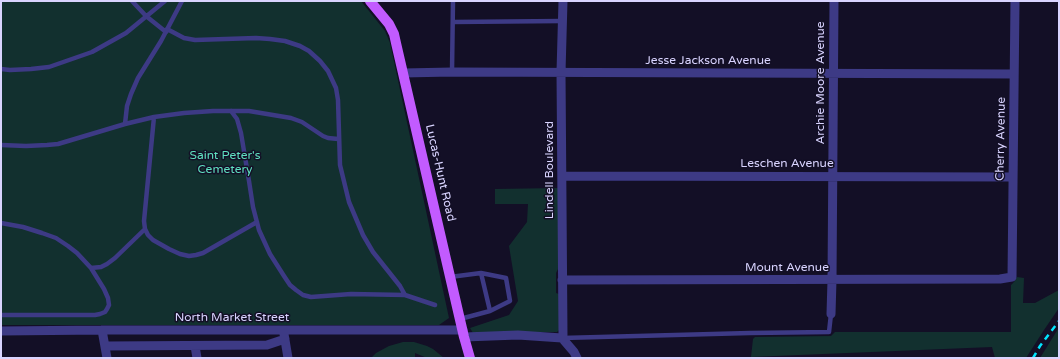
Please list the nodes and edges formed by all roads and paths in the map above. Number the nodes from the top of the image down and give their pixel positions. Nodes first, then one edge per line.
1 (132, 1) edge
2 (165, 1) edge
3 (182, 1) edge
4 (370, 1) edge
5 (453, 1) edge
6 (563, 1) edge
7 (834, 1) edge
8 (1015, 1) edge
9 (146, 16) junction
10 (562, 21) junction
11 (453, 22) junction
12 (166, 30) junction
13 (1, 69) edge
14 (452, 72) junction
15 (561, 72) junction
16 (403, 73) junction
17 (833, 73) junction
18 (1014, 74) junction
19 (231, 111) junction
20 (154, 117) junction
21 (125, 124) junction
22 (338, 139) junction
23 (1, 145) edge
24 (562, 176) junction
25 (833, 176) junction
26 (1013, 177) junction
27 (257, 222) junction
28 (1, 223) edge
29 (145, 229) junction
30 (91, 268) junction
31 (481, 273) junction
32 (450, 277) junction
33 (1012, 277) joint
34 (562, 280) junction
35 (832, 280) junction
36 (405, 295) junction
37 (435, 305) dead end
38 (490, 311) junction
39 (831, 314) joint
40 (1, 315) edge
41 (462, 329) junction
42 (102, 330) junction
43 (1, 331) edge
44 (284, 335) junction
45 (562, 338) junction
46 (105, 346) junction
47 (195, 346) junction
48 (107, 358) edge
49 (197, 358) edge
50 (288, 358) edge
51 (470, 358) edge
52 (577, 358) edge

1 - 9 lane
2 - 9 lane
3 - 12 lane
4 - 16 main road, Lucas-Hunt Road
5 - 11 lane
6 - 10 street, Lindell Boulevard
7 - 17 street, Archie Moore Avenue
8 - 18 street, Cherry Avenue
9 - 12 lane
9 - 13 lane
10 - 11 lane
10 - 15 street, Lindell Boulevard
11 - 14 lane
12 - 21 lane
12 - 22 lane
14 - 15 street, Jesse Jackson Avenue
14 - 16 street, Jesse Jackson Avenue
15 - 17 street, Jesse Jackson Avenue
15 - 24 street, Lindell Boulevard
16 - 32 main road, Lucas-Hunt Road
17 - 18 street, Jesse Jackson Avenue
17 - 25 street, Archie Moore Avenue
18 - 26 street, Cherry Avenue
19 - 20 lane
19 - 22 lane
19 - 27 lane
20 - 21 lane
20 - 29 lane
21 - 23 lane
22 - 36 lane
24 - 25 street, Leschen Avenue
24 - 34 street, Lindell Boulevard
25 - 26 street, Leschen Avenue
25 - 35 street, Archie Moore Avenue
26 - 33 street, Cherry Avenue
27 - 29 lane
27 - 36 lane
28 - 30 lane
29 - 30 lane
30 - 40 lane
31 - 32 lane
31 - 38 lane
31 - 38 lane
32 - 41 main road, Lucas-Hunt Road
33 - 35 street, Mount Avenue
34 - 35 street, Mount Avenue
34 - 45 street, Lindell Boulevard
35 - 39 street, Archie Moore Avenue
36 - 37 lane
38 - 41 lane
39 - 45 lane, Archie Moore Avenue
41 - 44 street, North Market Street
41 - 45 street, North Market Street
41 - 51 main road, Lucas-Hunt Road
42 - 43 street, North Market Street
42 - 44 street, North Market Street
42 - 46 street
44 - 47 street
44 - 50 street
45 - 52 street
46 - 47 street
46 - 48 street
47 - 49 street

